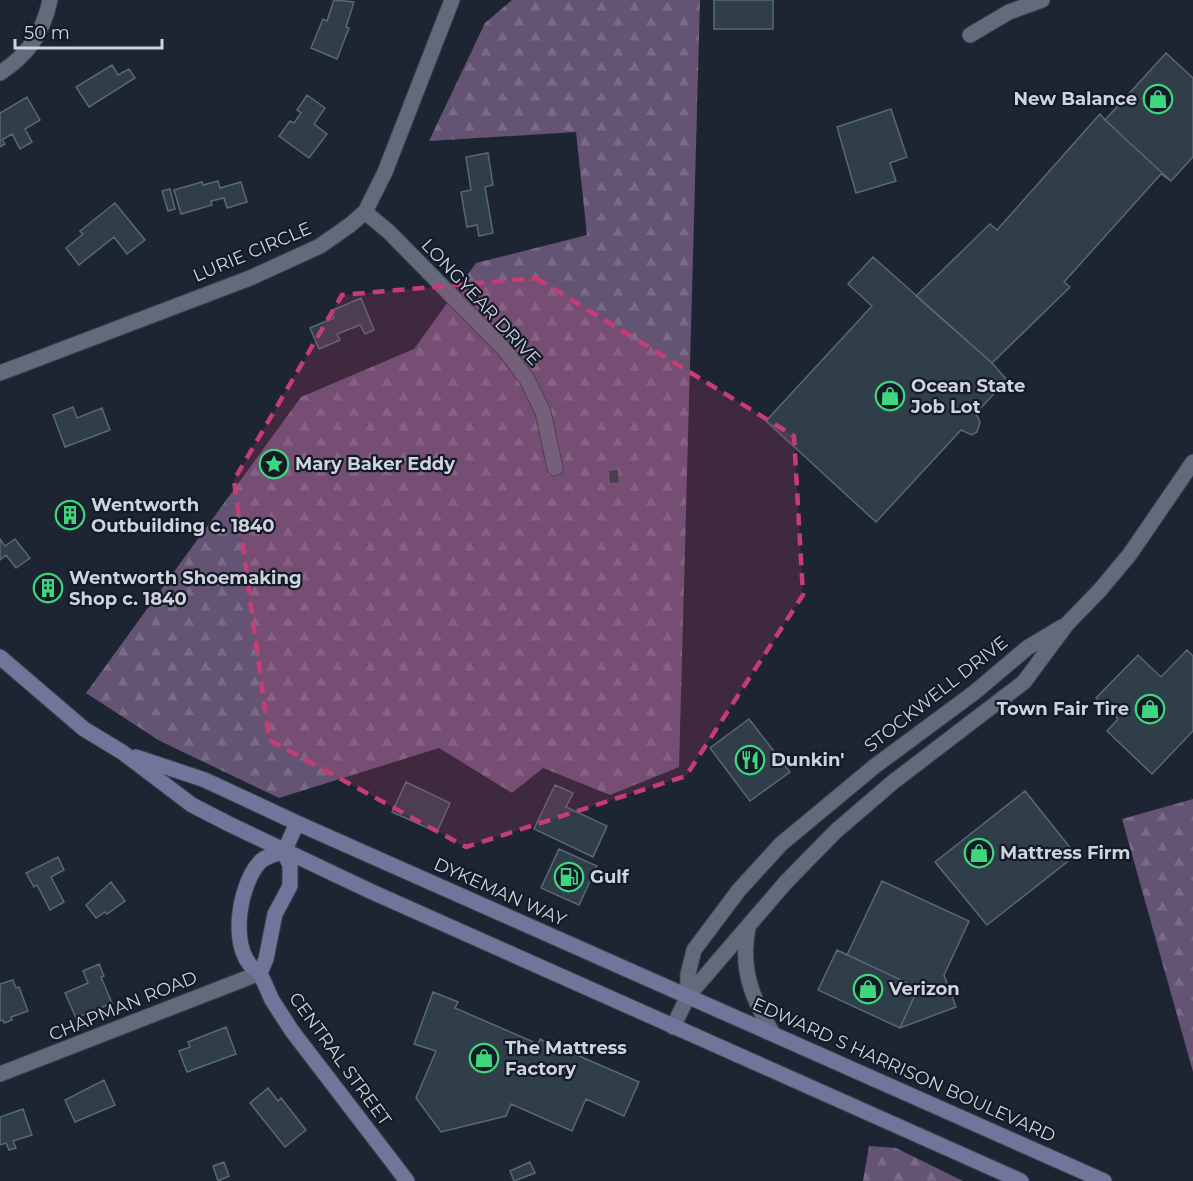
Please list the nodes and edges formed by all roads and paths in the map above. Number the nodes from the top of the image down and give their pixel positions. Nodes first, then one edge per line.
1 (50, 0) edge
2 (452, 0) edge
3 (1042, 0) edge
4 (970, 35) dead end
5 (0, 73) edge
6 (365, 212) junction
7 (0, 373) edge
8 (1193, 462) edge
9 (555, 468) dead end
10 (1067, 624) junction
11 (0, 657) edge
12 (122, 752) junction
13 (297, 823) junction
14 (284, 852) junction
15 (748, 928) junction
16 (260, 973) junction
17 (688, 996) junction
18 (673, 1027) junction
19 (772, 1032) junction
20 (0, 1074) edge
21 (407, 1181) edge
22 (1021, 1181) edge
23 (1104, 1181) edge

1 - 5 street
2 - 6 street, LURIE CIRCLE
3 - 4 street
6 - 7 street, LURIE CIRCLE
6 - 9 street, LONGYEAR DRIVE
8 - 10 street, STOCKWELL DRIVE
10 - 15 street, STOCKWELL DRIVE
10 - 17 street, STOCKWELL DRIVE
11 - 12 main road
12 - 13 main road
12 - 14 main road
13 - 14 main road
13 - 17 main road, DYKEMAN WAY
14 - 16 main road
14 - 16 main road, CENTRAL STREET
14 - 18 main road
15 - 17 street, STOCKWELL DRIVE
15 - 19 street
16 - 20 street, CHAPMAN ROAD
16 - 21 main road, CENTRAL STREET
17 - 18 street, STOCKWELL DRIVE
17 - 19 main road, EDWARD S HARRISON BOULEVARD
18 - 22 main road
19 - 23 main road, EDWARD S HARRISON BOULEVARD

